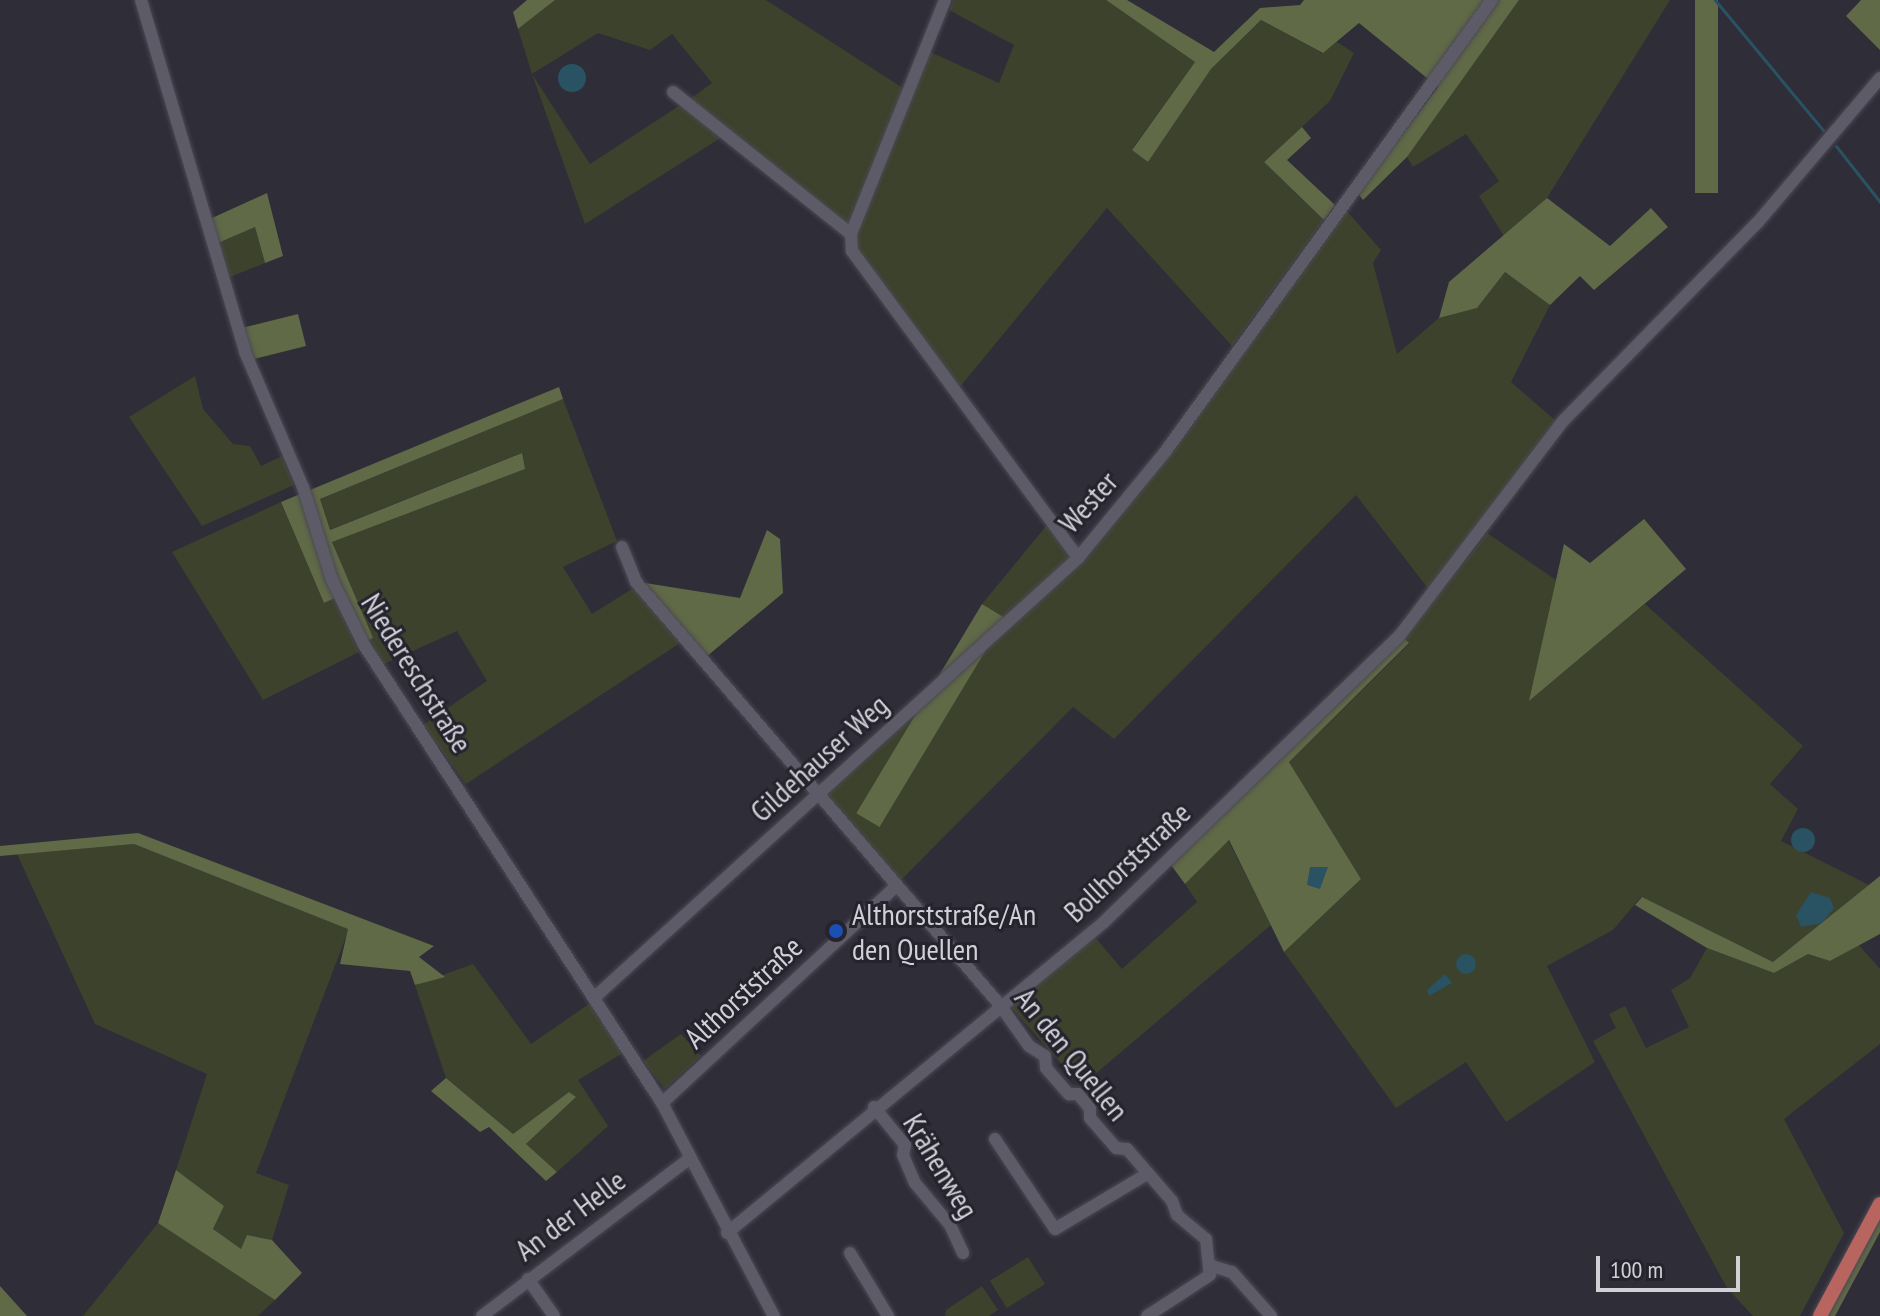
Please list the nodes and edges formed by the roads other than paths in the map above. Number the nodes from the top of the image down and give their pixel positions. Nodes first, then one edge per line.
1 (141, 0) edge
2 (945, 0) edge
3 (1492, 0) edge
4 (1880, 78) edge
5 (673, 92) dead end
6 (851, 234) junction
7 (622, 547) dead end
8 (1078, 558) junction
9 (817, 795) junction
10 (895, 887) junction
11 (596, 996) junction
12 (1000, 1005) junction
13 (662, 1103) junction
14 (874, 1107) junction
15 (995, 1139) dead end
16 (690, 1158) junction
17 (1147, 1174) junction
18 (1880, 1204) edge
19 (727, 1233) junction
20 (850, 1253) dead end
21 (963, 1253) dead end
22 (1212, 1266) junction
23 (528, 1279) junction
24 (482, 1316) edge
25 (554, 1316) edge
26 (774, 1316) edge
27 (888, 1316) edge
28 (1147, 1316) edge
29 (1271, 1316) edge
30 (1820, 1316) edge

1 - 11 street, Niedereschstraße
2 - 6 street
3 - 8 street, Wester
4 - 12 street, Bollhorststraße
5 - 6 street
6 - 8 street, Wester
7 - 9 street, An den Quellen
8 - 9 street, Gildehauser Weg
9 - 10 street, An den Quellen
9 - 11 street, Gildehauser Weg
10 - 12 street, An den Quellen
10 - 13 street, Althorststraße
11 - 13 street, Niedereschstraße
12 - 14 street, Bollhorststraße
12 - 17 street, An den Quellen
13 - 16 street, Niedereschstraße
14 - 19 street, Bollhorststraße
14 - 21 street, Krähenweg
15 - 17 street
16 - 19 street, Niedereschstraße
16 - 23 street, An der Helle
17 - 22 street, An den Quellen
18 - 30 main road
19 - 26 street, Niedereschstraße
20 - 27 street
22 - 28 street
22 - 29 street
23 - 24 street, An der Helle
23 - 25 street

